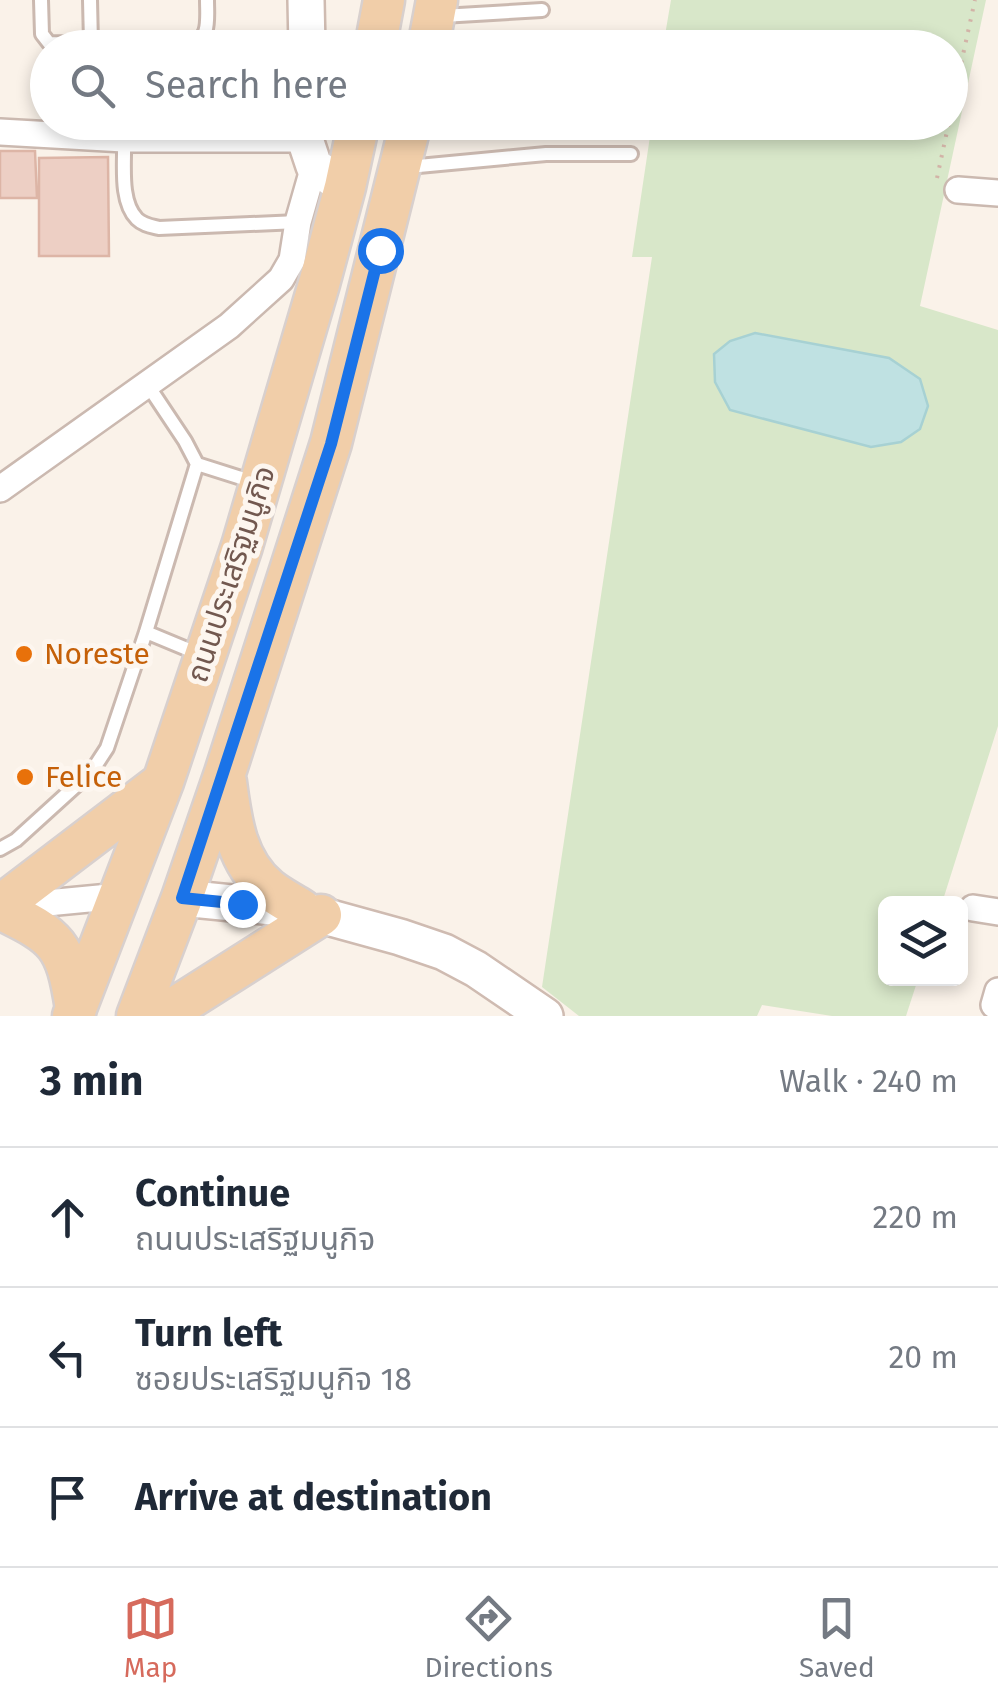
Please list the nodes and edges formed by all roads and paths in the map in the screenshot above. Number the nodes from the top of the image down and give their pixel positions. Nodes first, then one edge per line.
1 (41, 0) edge
2 (90, 0) edge
3 (207, 0) edge
4 (306, 0) edge
5 (384, 0) edge
6 (975, 0) edge
7 (542, 10) dead end
8 (433, 21) edge
9 (42, 30) edge
10 (91, 30) edge
11 (207, 30) edge
12 (306, 30) edge
13 (378, 30) edge
14 (968, 32) edge
15 (0, 132) edge
16 (30, 134) edge
17 (124, 140) joint
18 (407, 140) edge
19 (948, 140) edge
20 (318, 154) edge
21 (632, 154) dead end
22 (401, 168) junction
23 (947, 184) joint
24 (998, 193) edge
25 (298, 222) junction
26 (147, 384) junction
27 (197, 464) junction
28 (260, 484) junction
29 (0, 489) edge
30 (146, 632) junction
31 (205, 657) junction
32 (224, 773) junction
33 (163, 782) junction
34 (0, 849) edge
35 (120, 896) junction
36 (182, 898) junction
37 (0, 908) edge
38 (311, 913) junction
39 (75, 1012) edge
40 (137, 1016) edge
41 (162, 1016) edge
42 (545, 1016) edge

1 - 9 lane
2 - 10 lane
3 - 11 lane
4 - 12 street
5 - 13 main road
6 - 14 path
7 - 8 lane
15 - 16 street
17 - 20 street
17 - 25 lane
18 - 22 main road, ถนนประเสริฐมนูกิจ
19 - 23 path
20 - 25 street
20 - 28 main road, ถนนประเสริฐมนูกิจ
21 - 22 lane
22 - 32 main road, ถนนประเสริฐมนูกิจ
23 - 24 street
25 - 26 street
26 - 27 lane
26 - 29 street
27 - 28 lane
27 - 30 lane
28 - 31 main road, ถนนประเสริฐมนูกิจ
30 - 31 lane
30 - 34 lane
31 - 33 main road, ถนนประเสริฐมนูกิจ
32 - 36 main road, ถนนประเสริฐมนูกิจ
32 - 38 main road
33 - 35 main road, ถนนประเสริฐมนูกิจ
33 - 37 main road
35 - 36 main road
35 - 37 street
35 - 39 main road, ถนนประเสริฐมนูกิจ
36 - 38 street
36 - 40 main road, ถนนประเสริฐมนูกิจ
37 - 39 main road
38 - 41 main road
38 - 42 street

